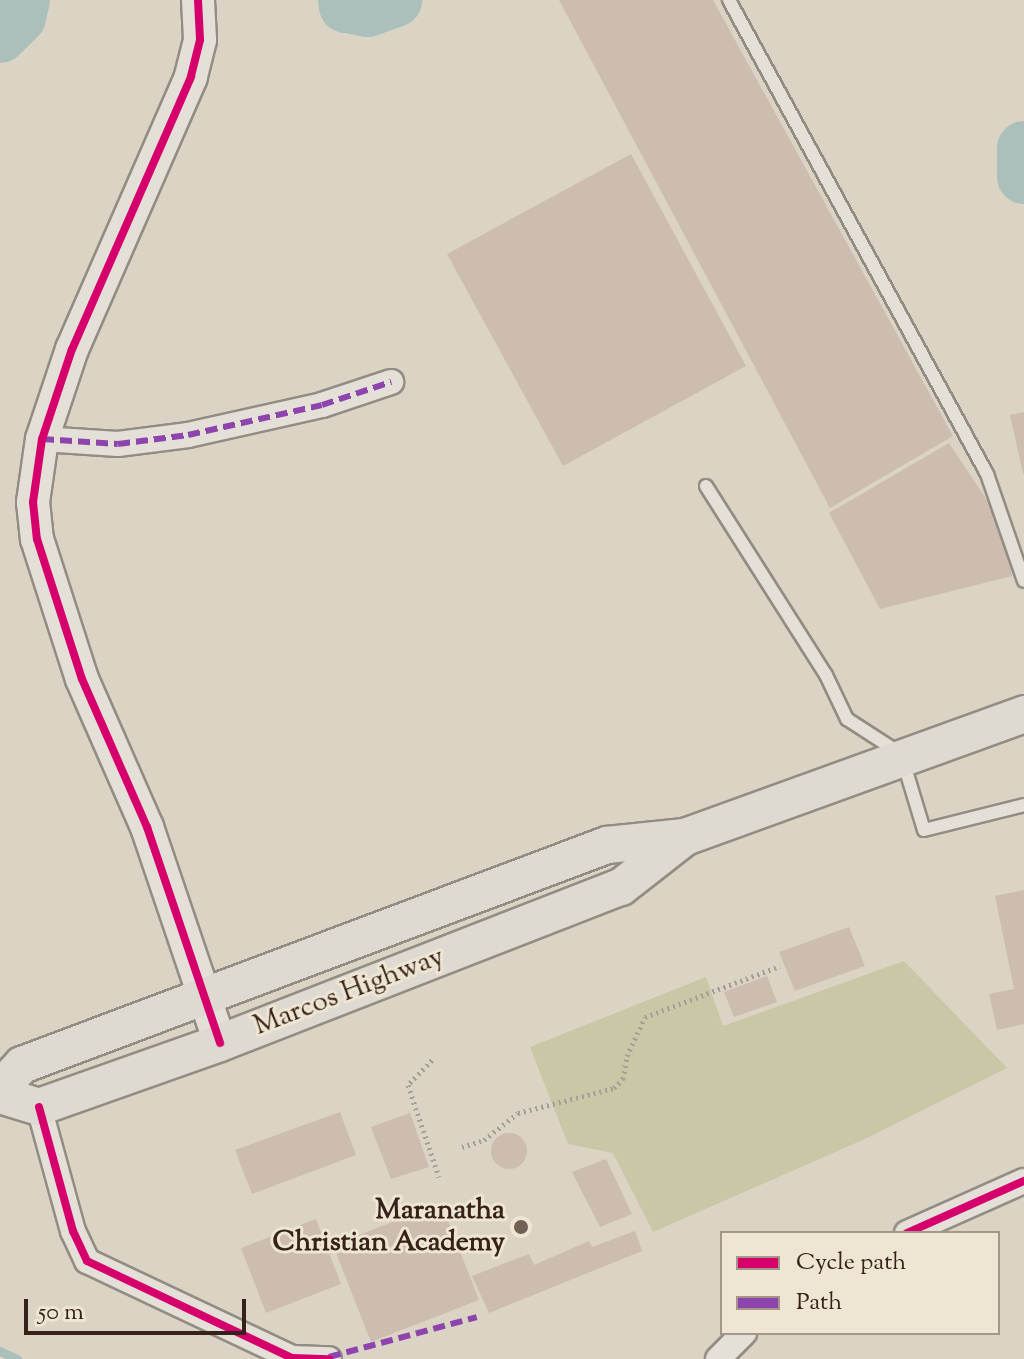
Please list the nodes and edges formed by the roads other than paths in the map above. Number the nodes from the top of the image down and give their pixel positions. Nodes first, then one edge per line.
1 (198, 0) edge
2 (729, 0) edge
3 (391, 382) dead end
4 (42, 439) junction
5 (706, 486) dead end
6 (1024, 581) edge
7 (1024, 714) edge
8 (901, 754) junction
9 (1024, 805) edge
10 (685, 837) junction
11 (203, 1000) junction
12 (220, 1043) junction
13 (0, 1088) edge
14 (0, 1095) edge
15 (39, 1107) junction
16 (1024, 1181) edge
17 (912, 1231) edge
18 (742, 1335) edge
19 (720, 1358) edge
20 (329, 1359) edge

1 - 4 street
2 - 6 lane
3 - 4 street
4 - 11 street
5 - 8 lane
7 - 8 main road, Marcos Highway
8 - 9 lane
8 - 10 main road, Marcos Highway
10 - 11 main road, Marcos Highway
10 - 12 main road, Marcos Highway
11 - 12 street
11 - 13 main road, Marcos Highway
12 - 15 main road, Marcos Highway
14 - 15 main road
15 - 20 street
16 - 17 street
18 - 19 street

